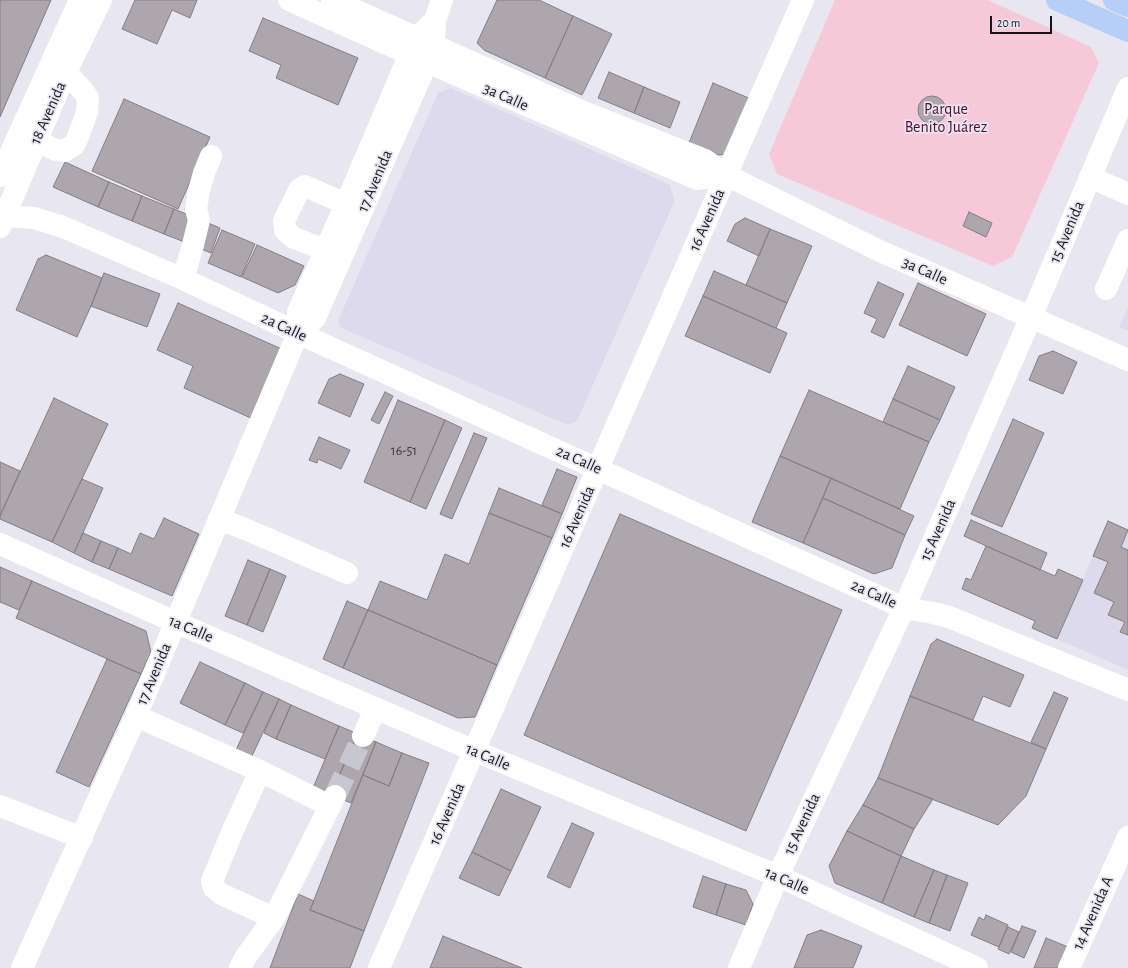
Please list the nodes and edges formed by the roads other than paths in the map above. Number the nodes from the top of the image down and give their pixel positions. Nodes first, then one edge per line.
1 (80, 0) edge
2 (101, 0) edge
3 (290, 0) edge
4 (332, 0) edge
5 (442, 0) edge
6 (803, 0) edge
7 (1057, 0) edge
8 (1114, 0) edge
9 (1128, 6) edge
10 (1128, 31) edge
11 (422, 50) junction
12 (66, 72) junction
13 (1128, 88) edge
14 (36, 142) junction
15 (211, 156) dead end
16 (726, 175) junction
17 (0, 176) edge
18 (1090, 177) junction
19 (1128, 194) edge
20 (346, 204) junction
21 (3, 209) edge
22 (1127, 242) edge
23 (326, 250) junction
24 (183, 279) junction
25 (1106, 289) dead end
26 (1031, 317) junction
27 (298, 334) junction
28 (1128, 360) edge
29 (598, 469) junction
30 (219, 519) junction
31 (0, 544) edge
32 (346, 573) dead end
33 (904, 608) junction
34 (175, 622) junction
35 (1128, 690) edge
36 (376, 708) junction
37 (136, 716) junction
38 (363, 736) tunnel mouth
39 (475, 751) junction
40 (260, 771) junction
41 (0, 806) edge
42 (1128, 837) edge
43 (82, 838) junction
44 (778, 876) junction
45 (274, 918) junction
46 (22, 968) edge
47 (240, 968) edge
48 (379, 968) edge
49 (739, 968) edge
50 (977, 968) edge
51 (1068, 968) edge

1 - 17 street, 18 Avenida
2 - 12 street, 18 Avenida
3 - 11 street, 3a Calle
4 - 11 street, 3a Calle
5 - 11 street, 17 Avenida
6 - 16 street, 16 Avenida
7 - 10 main road
8 - 9 main road
11 - 16 street, 3a Calle
11 - 20 street, 17 Avenida
11 - 27 street, 17 Avenida
12 - 14 street, 18 Avenida
12 - 14 street
13 - 18 street, 15 Avenida
14 - 21 street, 18 Avenida
15 - 24 street
16 - 26 street, 3a Calle
16 - 29 street, 16 Avenida
18 - 19 street
18 - 26 street, 15 Avenida
20 - 23 street, 17 Avenida
20 - 23 street
21 - 24 street, 2a Calle
22 - 25 street
23 - 27 street, 17 Avenida
24 - 27 street, 2a Calle
26 - 28 street, 3a Calle
26 - 33 street, 15 Avenida
27 - 29 street, 2a Calle
27 - 30 street, 17 Avenida
29 - 33 street, 2a Calle
29 - 39 street, 16 Avenida
30 - 32 street
30 - 34 street, 17 Avenida
31 - 34 street, 1a Calle
33 - 35 street, 2a Calle
33 - 44 street, 15 Avenida
34 - 36 street, 1a Calle
34 - 37 street, 17 Avenida
36 - 38 street
36 - 39 street, 1a Calle
37 - 40 street
37 - 43 street, 17 Avenida
39 - 44 street, 1a Calle
39 - 48 street, 16 Avenida
40 - 45 street
40 - 45 street
41 - 43 street
42 - 51 street, 14 Avenida A
43 - 46 street, 17 Avenida
44 - 49 street, 15 Avenida
44 - 50 street, 1a Calle
45 - 47 street

